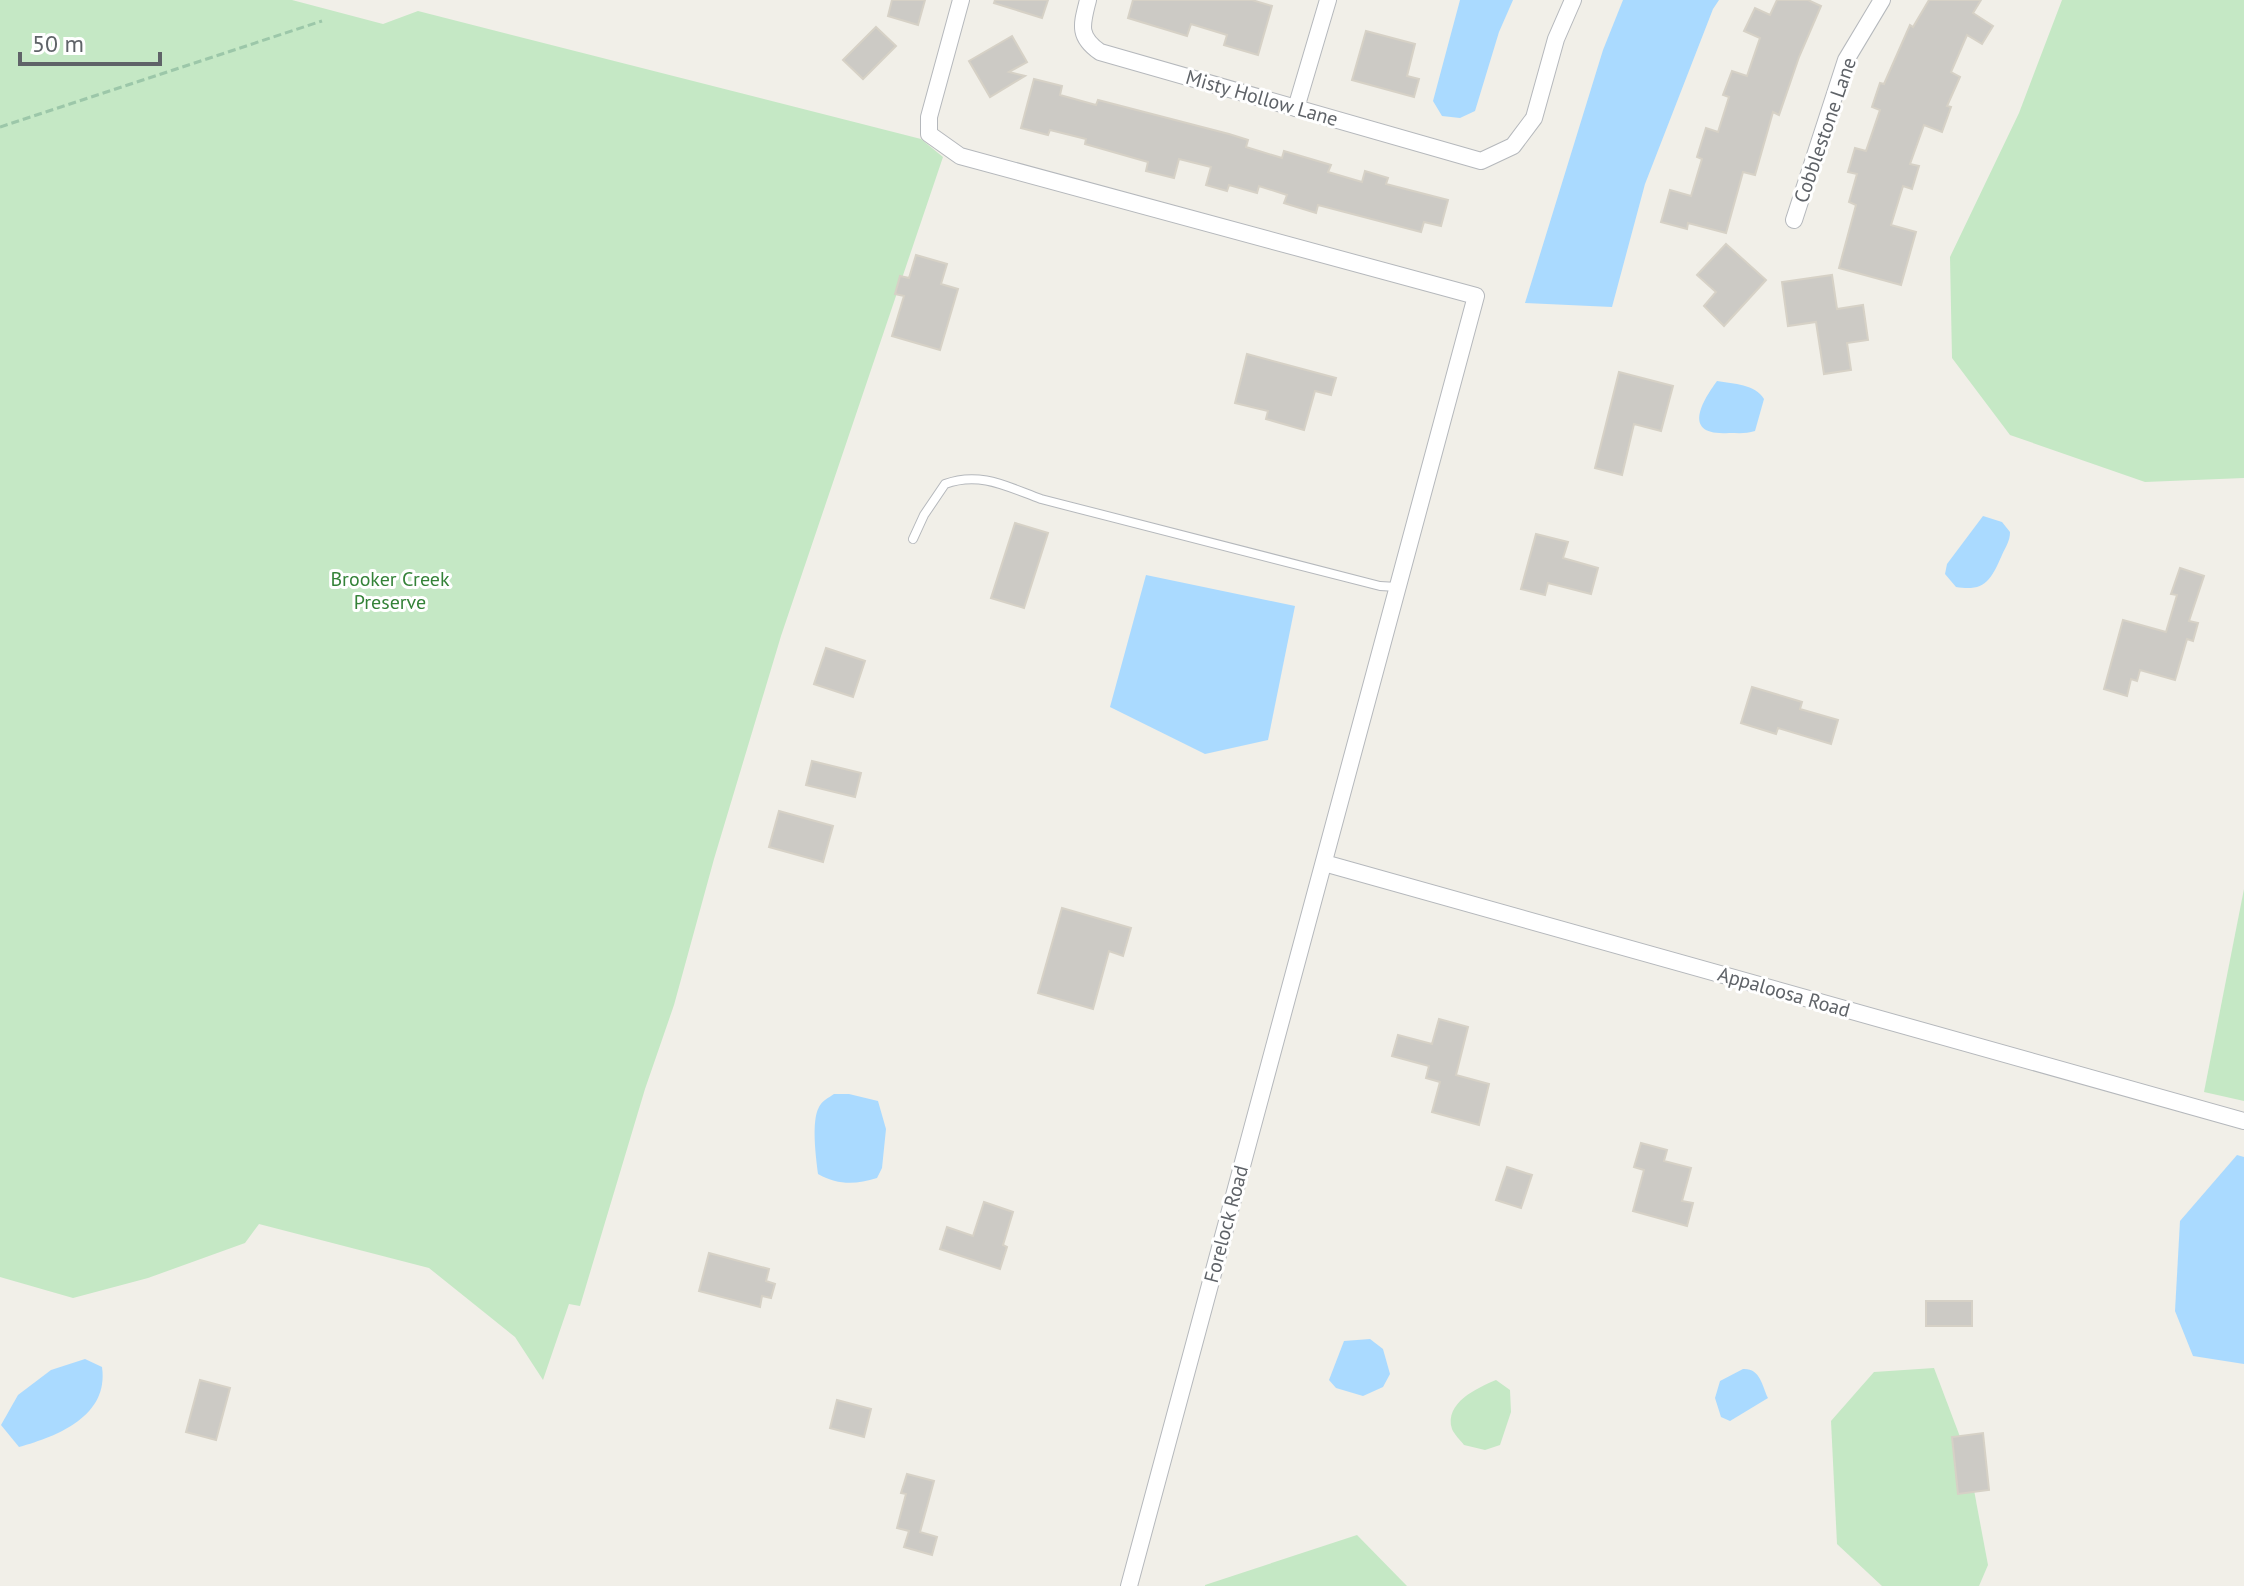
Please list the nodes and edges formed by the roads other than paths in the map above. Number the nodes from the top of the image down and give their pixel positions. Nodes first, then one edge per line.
1 (961, 0) edge
2 (1088, 0) edge
3 (1328, 0) edge
4 (1573, 0) edge
5 (1882, 0) edge
6 (1296, 108) junction
7 (1794, 220) dead end
8 (913, 539) dead end
9 (1398, 587) junction
10 (1324, 863) junction
11 (2244, 1121) edge
12 (1129, 1586) edge

1 - 9 street, Forelock Road
2 - 6 street, Misty Hollow Lane
3 - 6 street
4 - 6 street, Misty Hollow Lane
5 - 7 street, Cobblestone Lane
8 - 9 lane
9 - 10 street, Forelock Road
10 - 11 street, Appaloosa Road
10 - 12 street, Forelock Road

